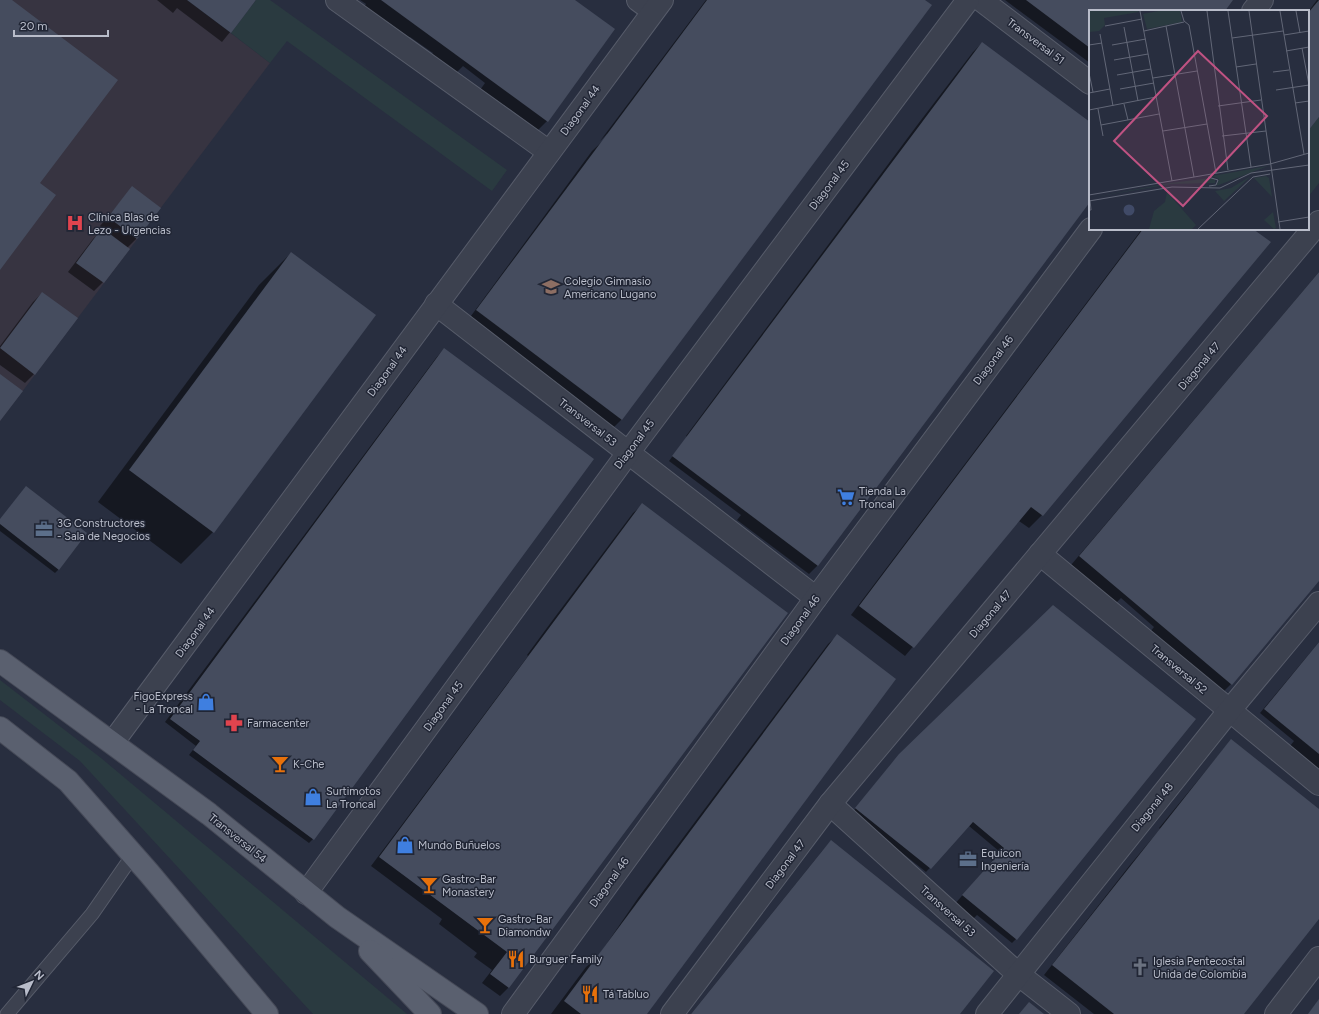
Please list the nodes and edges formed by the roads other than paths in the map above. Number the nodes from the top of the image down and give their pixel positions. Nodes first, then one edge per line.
1 (337, 0) edge
2 (968, 0) edge
3 (981, 0) edge
4 (1262, 0) edge
5 (651, 4) edge
6 (1254, 10) edge
7 (1089, 82) edge
8 (549, 152) junction
9 (1319, 222) edge
10 (1090, 230) edge
11 (436, 304) junction
12 (628, 453) junction
13 (1040, 554) junction
14 (816, 598) junction
15 (1319, 603) edge
16 (0, 661) edge
17 (1229, 711) junction
18 (0, 728) edge
19 (113, 742) junction
20 (1319, 784) edge
21 (830, 804) junction
22 (133, 855) junction
23 (306, 892) junction
24 (337, 917) junction
25 (1319, 958) edge
26 (1018, 974) junction
27 (266, 1011) edge
28 (7, 1014) edge
29 (430, 1014) edge
30 (477, 1014) edge
31 (513, 1014) edge
32 (672, 1014) edge
33 (987, 1014) edge
34 (1069, 1014) edge
35 (1276, 1014) edge

1 - 8 street
2 - 12 street, Diagonal 45
3 - 7 street, Transversal 51
4 - 6 street
5 - 8 street, Diagonal 44
8 - 11 street, Diagonal 44
9 - 13 street, Diagonal 47
10 - 14 street, Diagonal 46
11 - 12 street, Transversal 53
11 - 19 street, Diagonal 44
12 - 14 street, Transversal 53
12 - 23 street, Diagonal 45
13 - 17 street, Transversal 52
13 - 21 street, Diagonal 47
14 - 31 street, Diagonal 46
15 - 17 street, Diagonal 48
16 - 19 main road, Transversal 54
17 - 20 street, Transversal 52
17 - 26 street, Diagonal 48
18 - 22 main road
19 - 23 main road, Transversal 54
21 - 26 street, Transversal 53
21 - 32 street, Diagonal 47
22 - 27 main road
22 - 28 lane
23 - 24 main road, Transversal 54
24 - 29 main road
24 - 30 main road, Transversal 54
25 - 35 street
26 - 33 street, Diagonal 48
26 - 34 street, Transversal 53

